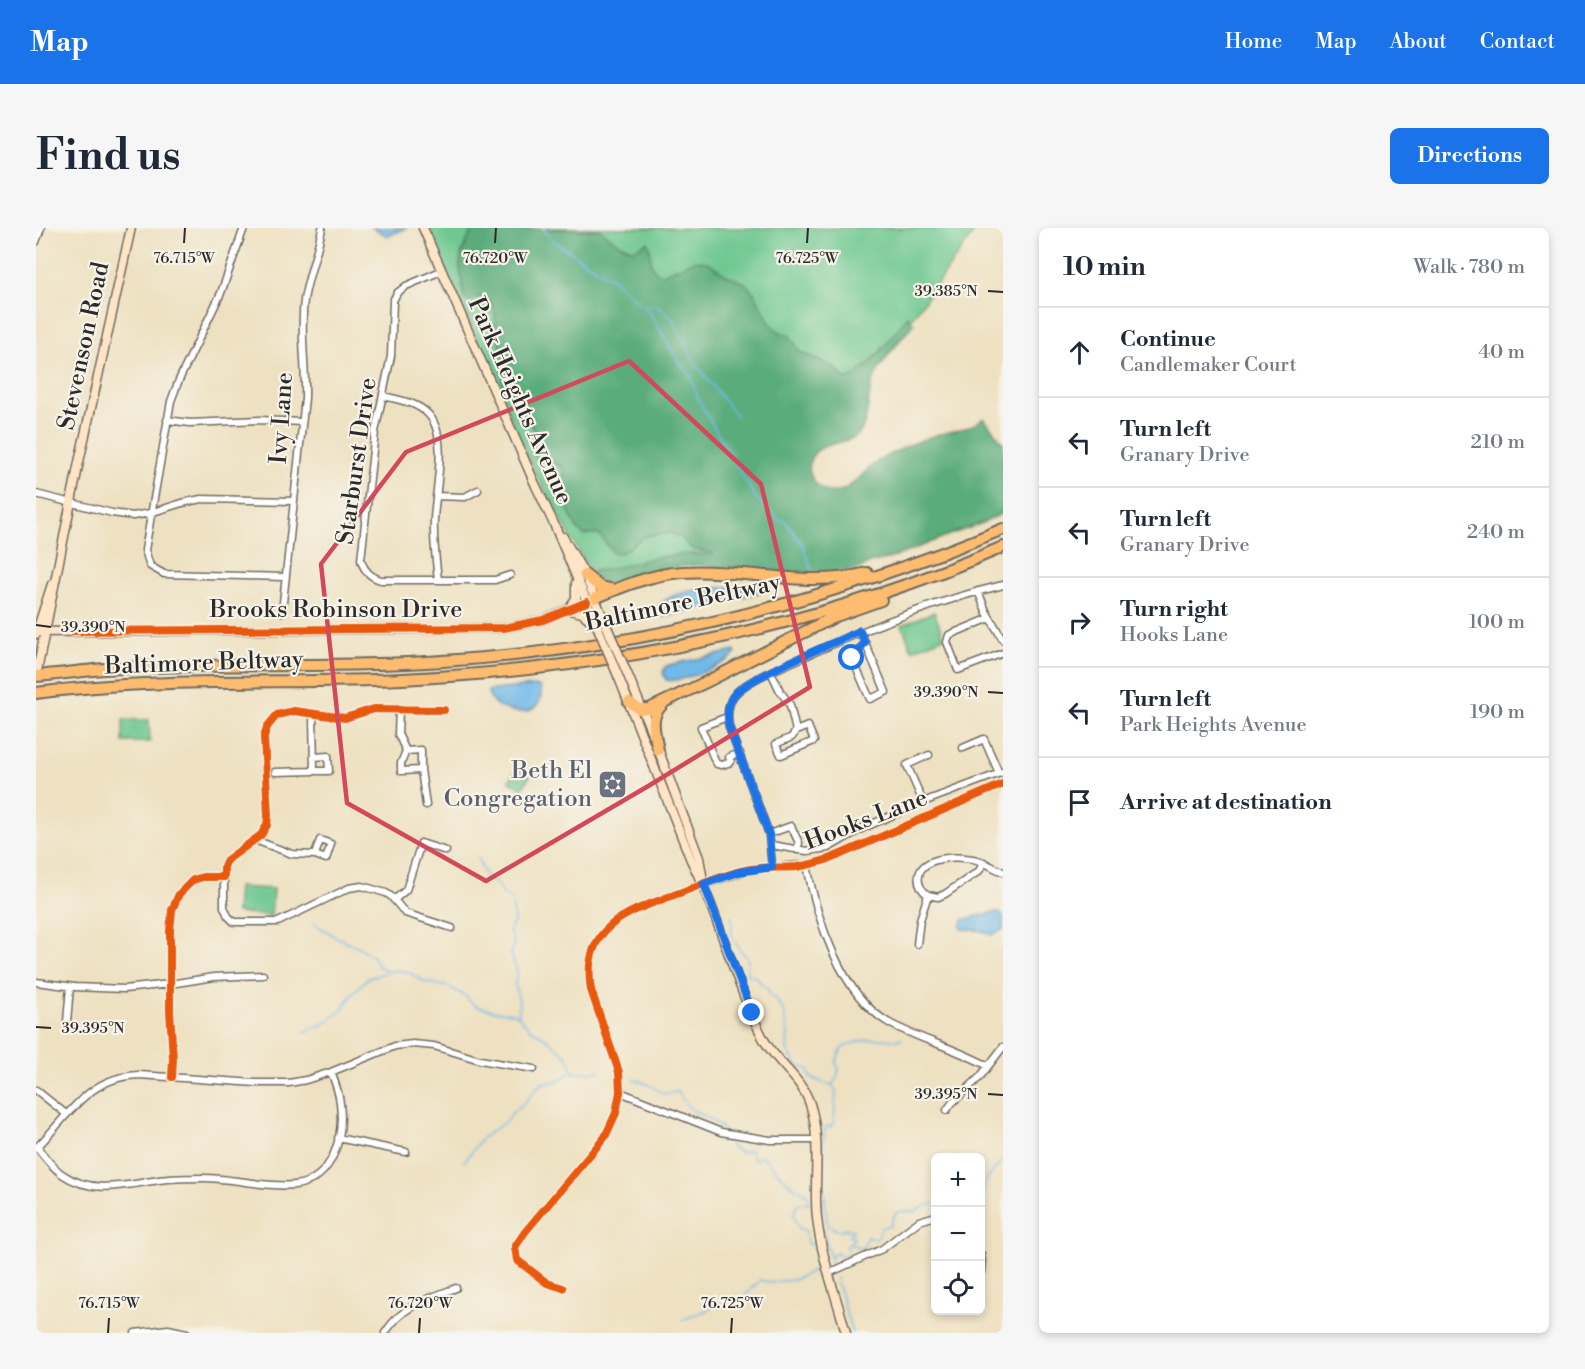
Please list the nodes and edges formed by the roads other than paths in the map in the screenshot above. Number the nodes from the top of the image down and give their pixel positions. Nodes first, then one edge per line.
1 (41, 228) edge
2 (131, 228) edge
3 (244, 228) edge
4 (322, 228) edge
5 (423, 228) edge
6 (36, 242) edge
7 (441, 271) junction
8 (383, 396) junction
9 (167, 420) junction
10 (302, 422) junction
11 (478, 490) dead end
12 (36, 494) edge
13 (436, 496) junction
14 (293, 501) junction
15 (71, 502) junction
16 (150, 513) junction
17 (554, 524) junction
18 (1003, 529) edge
19 (1003, 547) edge
20 (932, 557) junction
21 (571, 565) junction
22 (938, 573) junction
23 (510, 575) dead end
24 (585, 575) junction
25 (285, 577) junction
26 (438, 580) junction
27 (1003, 585) edge
28 (614, 590) junction
29 (978, 591) junction
30 (591, 600) junction
31 (568, 610) junction
32 (282, 612) dead end
33 (990, 618) junction
34 (601, 626) junction
35 (860, 631) junction
36 (1001, 631) edge
37 (38, 633) edge
38 (1003, 640) edge
39 (865, 643) junction
40 (1003, 653) edge
41 (771, 672) junction
42 (37, 673) edge
43 (623, 675) junction
44 (36, 693) edge
45 (666, 701) junction
46 (629, 702) junction
47 (399, 709) junction
48 (444, 710) dead end
49 (643, 710) junction
50 (313, 714) junction
51 (727, 717) junction
52 (796, 731) junction
53 (963, 748) dead end
54 (658, 750) junction
55 (406, 751) junction
56 (740, 753) junction
57 (929, 755) dead end
58 (314, 757) junction
59 (421, 770) junction
60 (314, 771) junction
61 (275, 772) dead end
62 (1001, 773) edge
63 (1003, 784) edge
64 (677, 801) junction
65 (923, 802) junction
66 (426, 805) dead end
67 (678, 826) junction
68 (769, 834) junction
69 (255, 840) junction
70 (694, 844) junction
71 (771, 845) junction
72 (797, 850) junction
73 (446, 851) dead end
74 (315, 855) dead end
75 (984, 862) junction
76 (807, 865) junction
77 (772, 867) junction
78 (1003, 872) edge
79 (224, 877) junction
80 (704, 884) junction
81 (928, 895) junction
82 (394, 900) junction
83 (452, 928) dead end
84 (917, 944) dead end
85 (263, 975) dead end
86 (36, 982) edge
87 (170, 984) junction
88 (70, 987) junction
89 (68, 1022) dead end
90 (1003, 1047) edge
91 (988, 1066) junction
92 (534, 1069) dead end
93 (331, 1072) junction
94 (172, 1077) junction
95 (36, 1090) edge
96 (620, 1092) junction
97 (947, 1110) dead end
98 (66, 1114) junction
99 (338, 1138) junction
100 (815, 1140) junction
101 (36, 1148) edge
102 (406, 1152) dead end
103 (931, 1217) edge
104 (829, 1273) junction
105 (456, 1288) dead end
106 (563, 1288) dead end
107 (135, 1333) edge
108 (187, 1333) edge
109 (385, 1333) edge
110 (846, 1333) edge

1 - 6 street
2 - 15 main road, Stevenson Road
3 - 9 street
4 - 10 street, Ivy Lane
5 - 7 main road, Park Heights Avenue
7 - 8 street, Starburst Drive
7 - 17 main road, Park Heights Avenue
8 - 13 street
8 - 26 street, Starburst Drive
9 - 10 street
9 - 16 street
10 - 14 street, Ivy Lane
11 - 13 street
12 - 15 street
13 - 26 street
14 - 16 street
14 - 25 street, Ivy Lane
15 - 16 street
15 - 37 main road, Stevenson Road
16 - 25 street
17 - 21 main road, Park Heights Avenue
17 - 24 main road, Park Heights Avenue
18 - 20 highway, Baltimore Beltway
19 - 22 highway, Baltimore Beltway
20 - 28 highway
20 - 42 highway, Baltimore Beltway
21 - 30 main road, Park Heights Avenue
21 - 31 main road
22 - 44 highway, Baltimore Beltway
22 - 45 highway
23 - 26 street, Starburst Drive
24 - 28 highway
24 - 30 main road, Park Heights Avenue
25 - 32 street, Ivy Lane
27 - 29 street
28 - 30 highway
29 - 33 street
29 - 35 street
30 - 31 main road, Brooks Robinson Drive
30 - 34 main road, Park Heights Avenue
31 - 34 main road
31 - 37 main road, Brooks Robinson Drive
33 - 36 street
33 - 40 street
34 - 43 main road, Park Heights Avenue, bridge
35 - 39 street
35 - 41 street
36 - 38 street
37 - 42 main road, Stevenson Road
39 - 39 street
41 - 51 street
41 - 52 street
43 - 46 main road, Park Heights Avenue
43 - 49 main road, Park Heights Avenue
45 - 49 highway
45 - 54 highway
46 - 49 highway
46 - 67 main road, Park Heights Avenue
47 - 48 street
47 - 50 street
47 - 55 street
49 - 54 main road, Park Heights Avenue
50 - 58 street
50 - 69 street
51 - 56 street
51 - 56 street
52 - 52 street
53 - 62 street
54 - 64 main road, Park Heights Avenue
55 - 59 street
55 - 59 street
56 - 68 street
57 - 65 street
58 - 60 street
58 - 60 street
59 - 66 street
60 - 61 street
62 - 65 street
63 - 76 street, Hooks Lane
64 - 67 main road
64 - 70 main road, Park Heights Avenue
65 - 72 street
67 - 70 main road
67 - 80 main road, Park Heights Avenue
68 - 71 street
68 - 72 street
69 - 74 street
69 - 79 street
70 - 80 main road, Park Heights Avenue
71 - 72 street
71 - 77 street
73 - 82 street
75 - 78 street
75 - 81 street
75 - 81 street
76 - 77 street, Hooks Lane
76 - 91 street
77 - 80 street, Hooks Lane
79 - 82 street
79 - 87 street
80 - 96 street
80 - 100 main road, Park Heights Avenue
81 - 84 street
82 - 83 street
85 - 87 street
86 - 88 street
87 - 88 street
87 - 94 street
88 - 89 street
90 - 91 street
91 - 97 street
92 - 93 street
93 - 94 street
93 - 99 street
94 - 98 street
95 - 98 street
96 - 100 street
96 - 106 street
98 - 101 street
99 - 101 street
99 - 102 street
100 - 104 main road, Park Heights Avenue
103 - 104 street
104 - 110 main road, Park Heights Avenue
105 - 109 street
107 - 108 street

